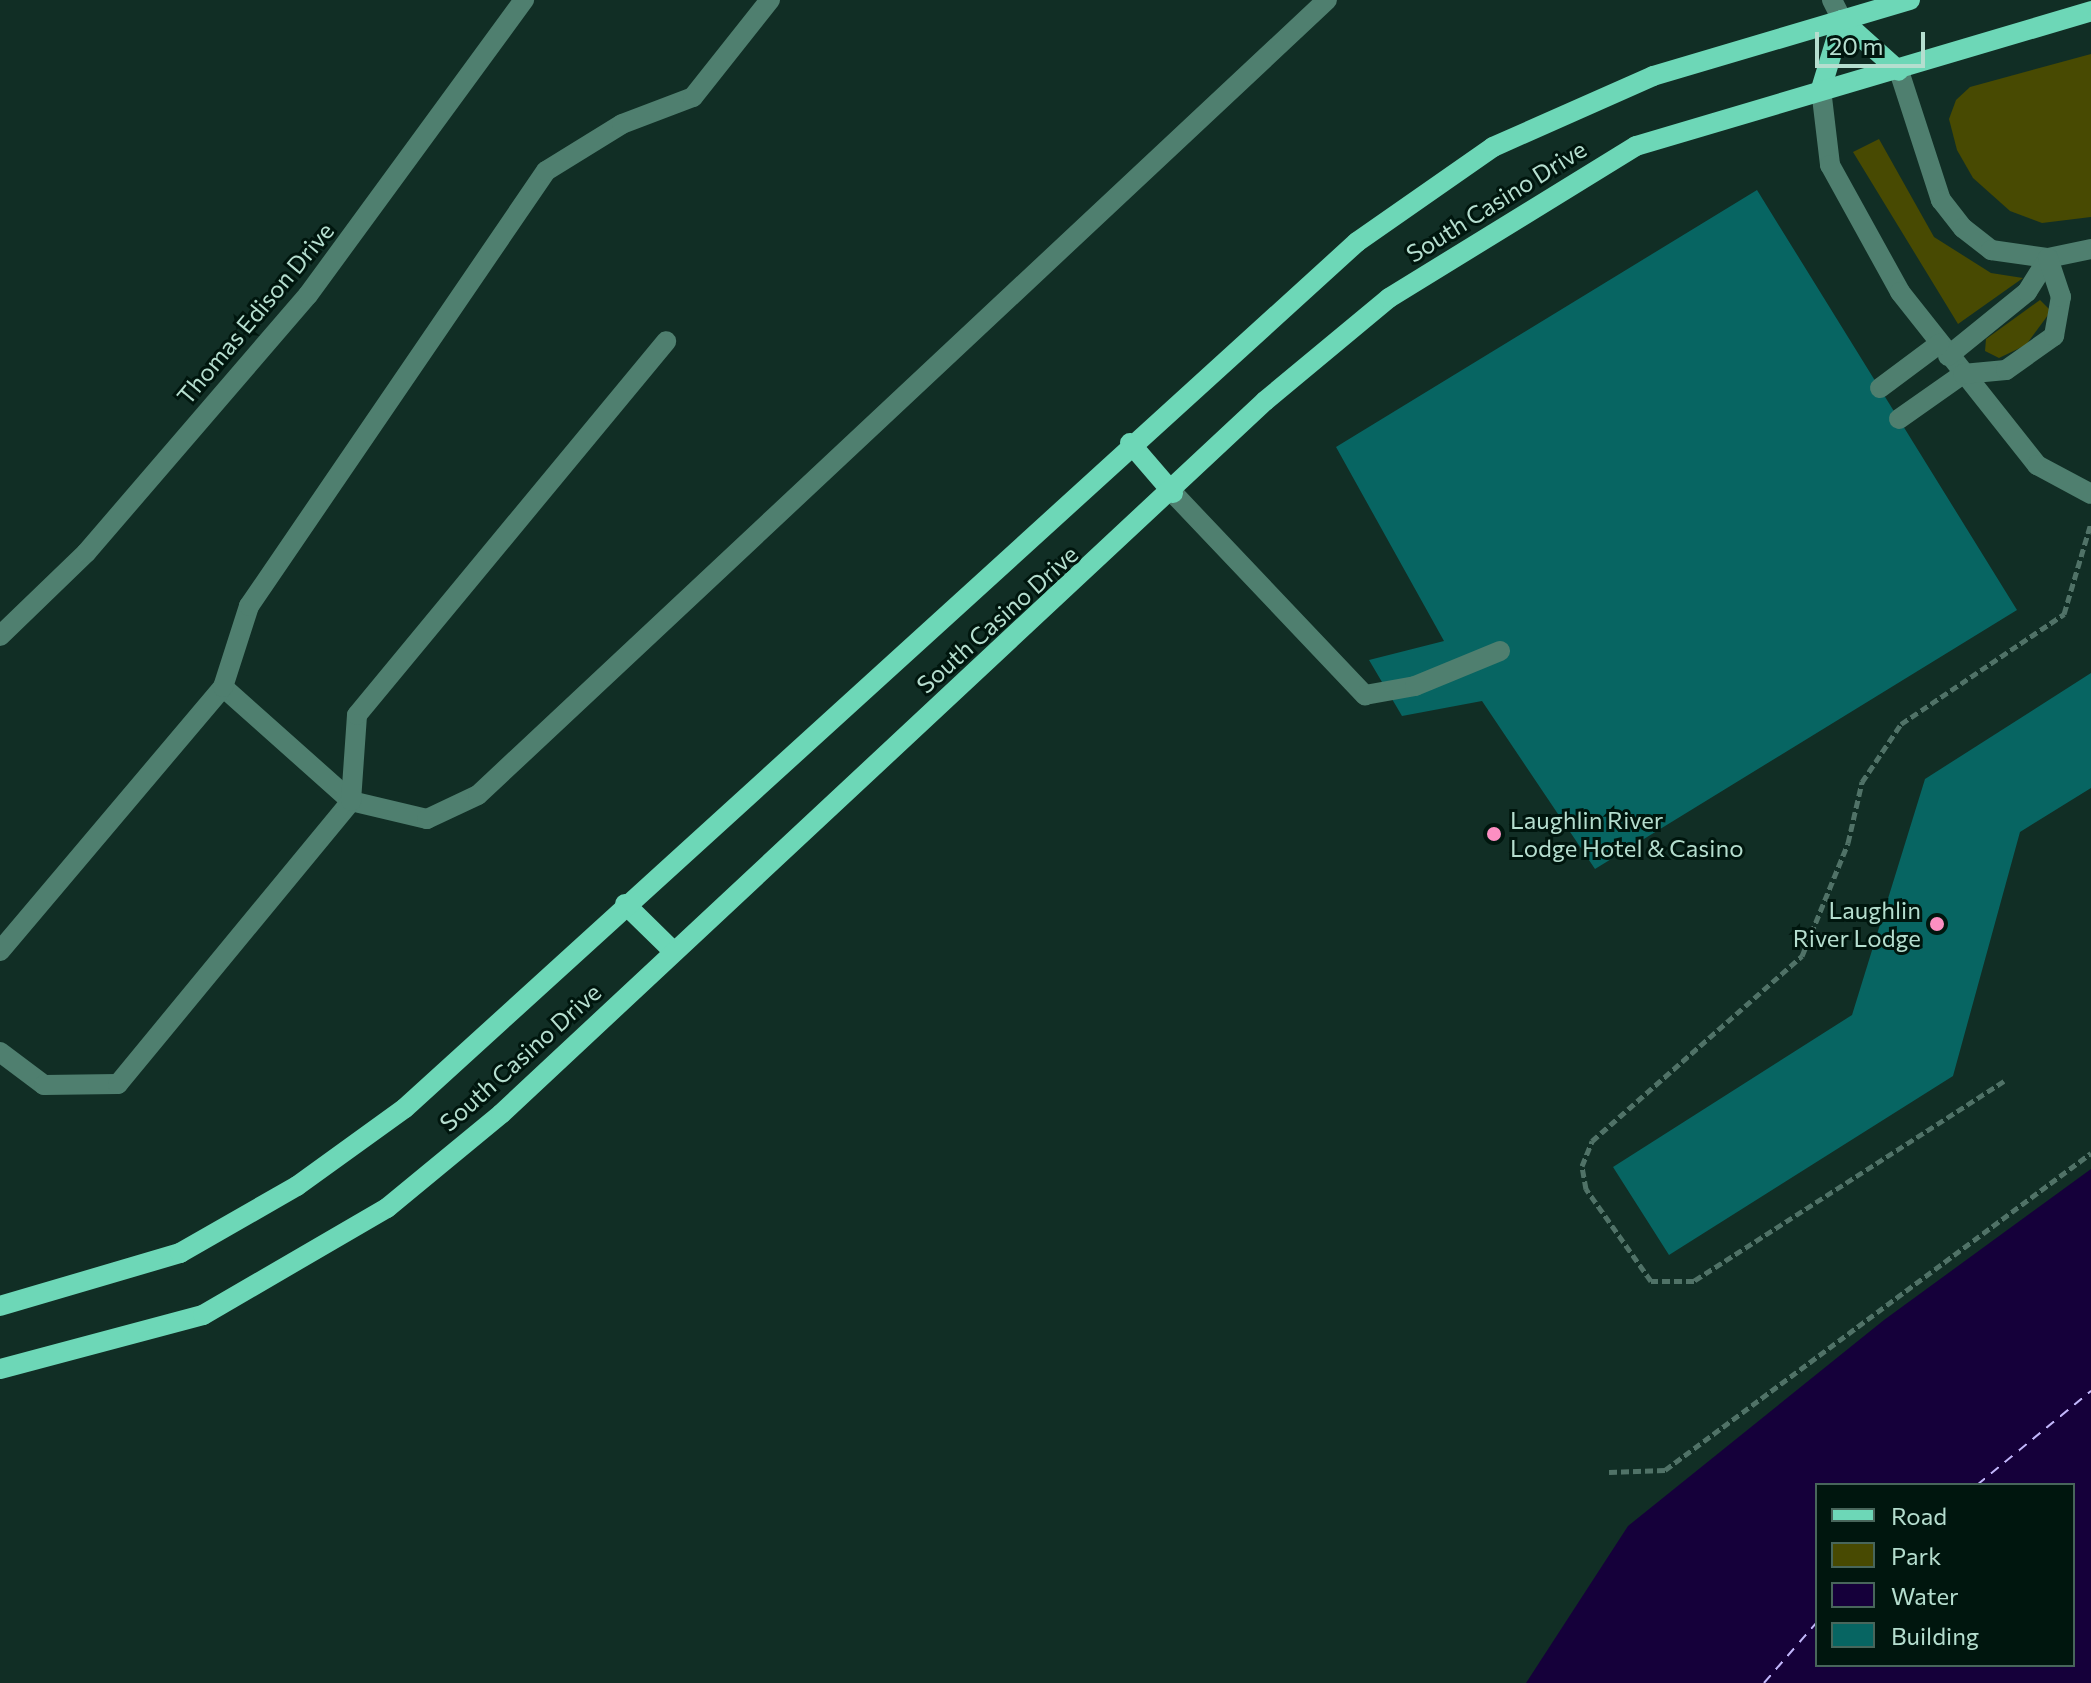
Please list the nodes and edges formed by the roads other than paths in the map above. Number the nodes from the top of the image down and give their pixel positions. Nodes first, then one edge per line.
1 (524, 0) edge
2 (770, 0) edge
3 (1327, 0) edge
4 (1832, 0) edge
5 (1910, 0) edge
6 (2091, 11) edge
7 (1842, 20) junction
8 (1899, 71) junction
9 (1821, 89) junction
10 (2091, 249) edge
11 (2048, 258) junction
12 (666, 341) dead end
13 (1944, 350) junction
14 (1963, 374) junction
15 (1880, 388) dead end
16 (1899, 419) dead end
17 (1130, 443) junction
18 (1173, 493) junction
19 (2091, 494) edge
20 (0, 636) edge
21 (1500, 651) dead end
22 (223, 687) junction
23 (351, 801) junction
24 (625, 904) junction
25 (0, 951) edge
26 (673, 951) junction
27 (0, 1052) edge
28 (0, 1306) edge
29 (0, 1369) edge

1 - 20 street, Thomas Edison Drive
2 - 22 street
3 - 23 street
4 - 7 street
5 - 7 main road, South Casino Drive
6 - 8 main road, South Casino Drive
7 - 8 main road
7 - 9 main road
7 - 17 main road, South Casino Drive
8 - 9 main road, South Casino Drive
8 - 11 street
9 - 13 street
9 - 18 main road, South Casino Drive
10 - 11 street
11 - 13 street
11 - 14 street
12 - 23 street
13 - 14 street
13 - 15 street
14 - 16 street
14 - 19 street
17 - 18 main road
17 - 24 main road, South Casino Drive
18 - 21 street
18 - 26 main road, South Casino Drive
22 - 23 street
22 - 25 street
23 - 27 street
24 - 26 main road
24 - 28 main road, South Casino Drive
26 - 29 main road, South Casino Drive

